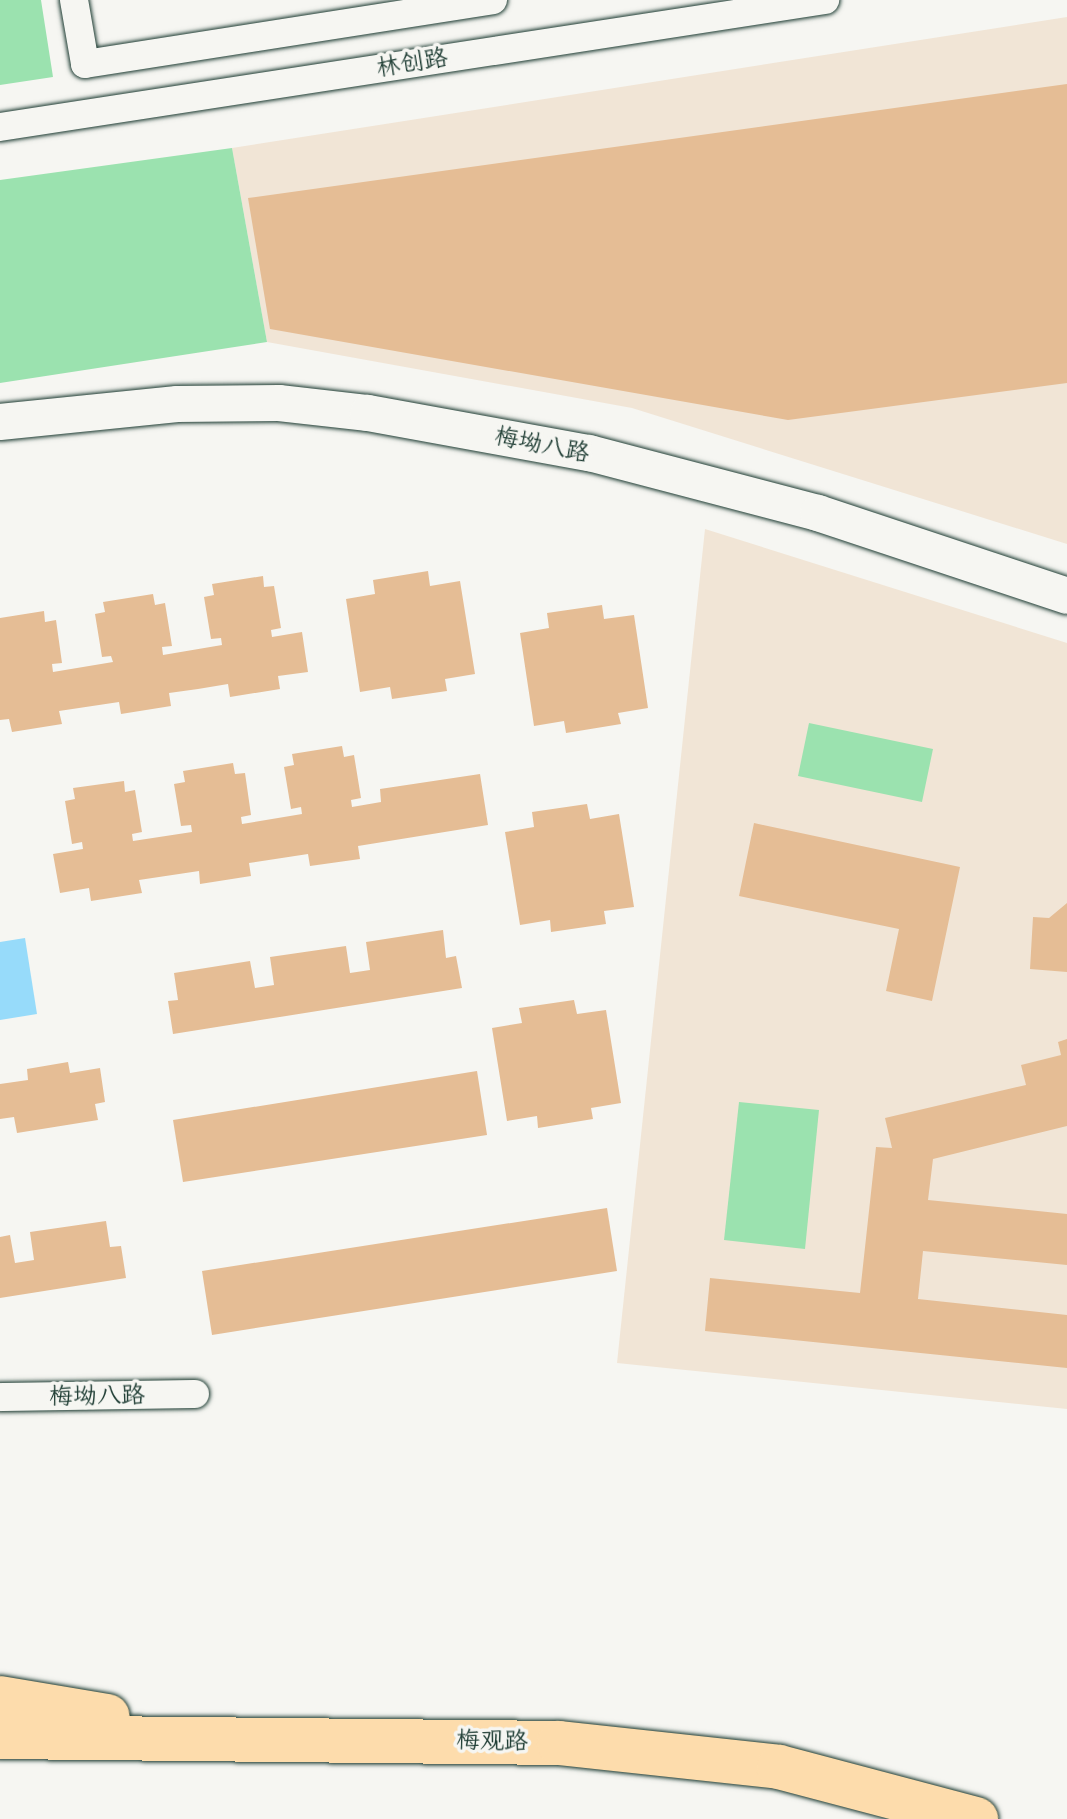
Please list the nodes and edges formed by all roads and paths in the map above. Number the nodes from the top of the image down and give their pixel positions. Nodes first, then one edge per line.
1 (74, 0) edge
2 (493, 0) edge
3 (825, 0) edge
4 (0, 127) edge
5 (0, 422) edge
6 (1067, 596) edge
7 (195, 1394) dead end
8 (0, 1397) edge
9 (0, 1698) edge
10 (0, 1737) edge
11 (297, 1737) junction
12 (976, 1819) edge

1 - 2 street
3 - 4 street, 林创路
5 - 6 street, 梅坳八路
7 - 8 street, 梅坳八路
9 - 11 highway
10 - 11 highway, 梅观路
11 - 12 highway, 梅观路

